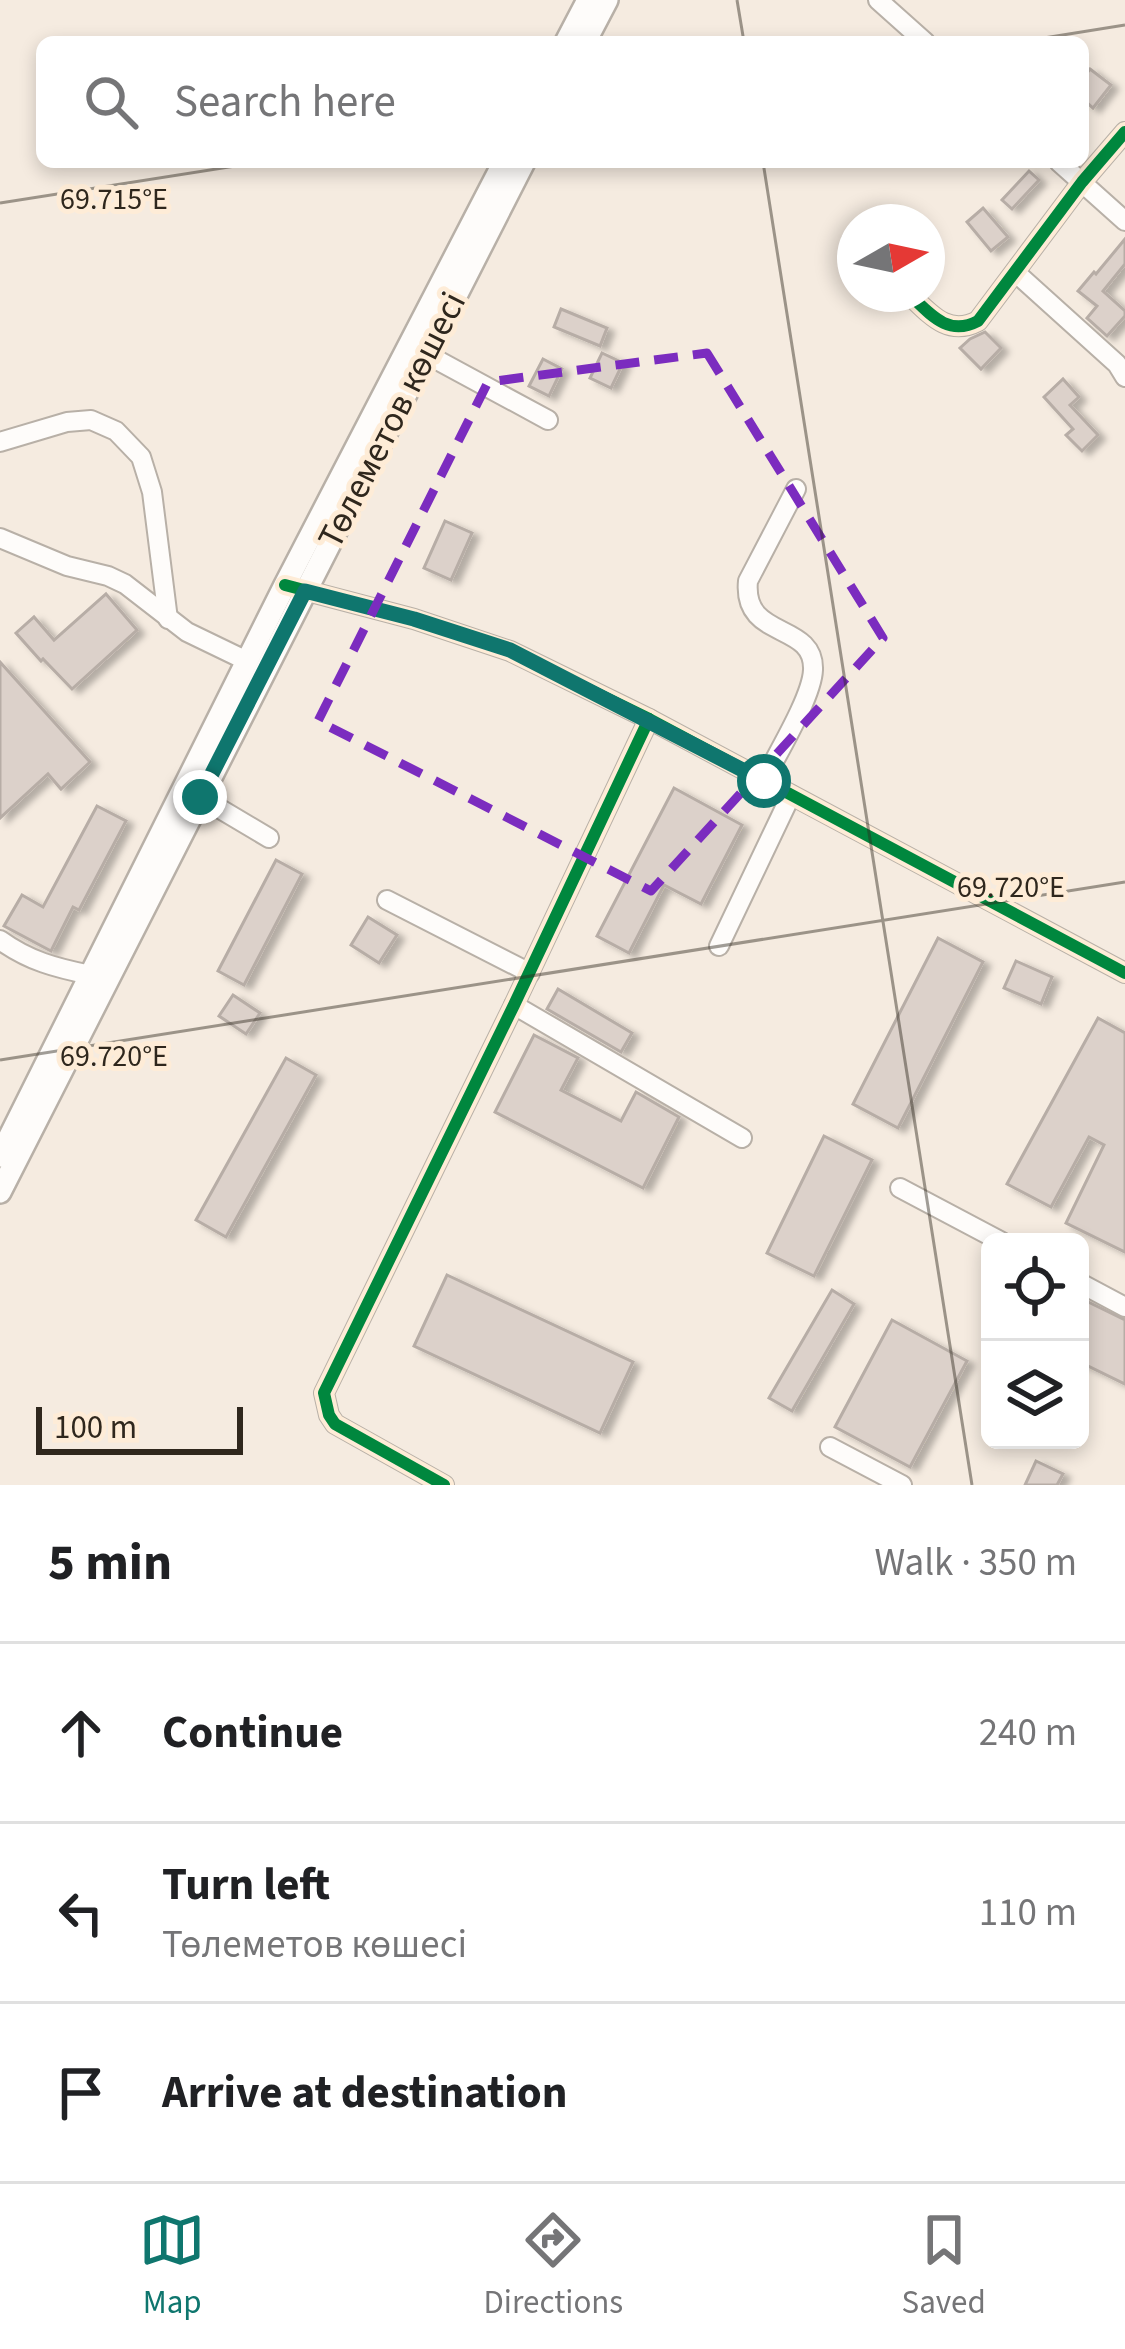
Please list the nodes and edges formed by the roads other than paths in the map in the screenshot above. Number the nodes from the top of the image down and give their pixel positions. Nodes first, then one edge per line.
1 (588, 0) edge
2 (607, 0) edge
3 (878, 0) edge
4 (569, 36) edge
5 (588, 36) edge
6 (918, 36) edge
7 (1125, 132) edge
8 (501, 168) edge
9 (521, 168) edge
10 (1067, 168) edge
11 (1082, 182) junction
12 (1125, 221) edge
13 (1016, 272) junction
14 (928, 312) edge
15 (426, 353) junction
16 (1125, 377) edge
17 (548, 420) dead end
18 (0, 442) edge
19 (796, 489) dead end
20 (0, 538) edge
21 (295, 588) junction
22 (168, 619) junction
23 (248, 661) junction
24 (649, 719) junction
25 (764, 781) junction
26 (790, 795) junction
27 (200, 797) junction
28 (269, 838) dead end
29 (387, 900) dead end
30 (0, 940) edge
31 (718, 946) dead end
32 (530, 973) junction
33 (1125, 973) edge
34 (91, 975) junction
35 (514, 1005) junction
36 (5, 1133) edge
37 (742, 1138) dead end
38 (0, 1156) edge
39 (900, 1188) dead end
40 (0, 1192) edge
41 (985, 1233) edge
42 (1089, 1288) edge
43 (1125, 1307) edge
44 (830, 1447) dead end
45 (444, 1485) edge
46 (902, 1485) edge

1 - 4 main road
2 - 5 main road
3 - 6 street
7 - 11 street
8 - 21 main road, Төлеметов көшесі
9 - 15 main road, Төлеметов көшесі
10 - 11 street
11 - 12 street
11 - 13 street
13 - 14 street
13 - 16 street
15 - 17 street
15 - 21 main road, Төлеметов көшесі
18 - 22 street
19 - 25 street
20 - 22 street
21 - 23 main road, Төлеметов көшесі
21 - 24 street
21 - 27 main road, Төлеметов көшесі
22 - 23 street
23 - 34 main road, Төлеметов көшесі
24 - 25 street
24 - 32 street
25 - 26 street
26 - 31 street
26 - 33 street
27 - 28 street
27 - 40 main road, Төлеметов көшесі
29 - 32 street
30 - 34 street
32 - 35 street
34 - 36 main road, Төлеметов көшесі
35 - 37 street
35 - 45 street
36 - 38 main road, Төлеметов көшесі
39 - 41 street
42 - 43 street
44 - 46 street

